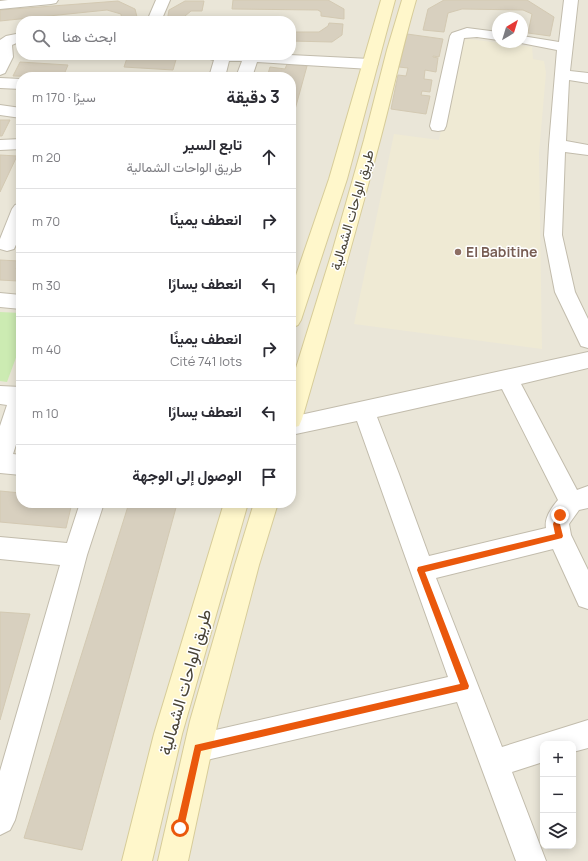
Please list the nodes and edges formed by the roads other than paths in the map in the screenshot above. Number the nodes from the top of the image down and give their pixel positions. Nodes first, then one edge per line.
1 (51, 0) edge
2 (163, 0) edge
3 (388, 0) edge
4 (409, 0) edge
5 (571, 0) edge
6 (0, 5) edge
7 (156, 16) edge
8 (492, 35) edge
9 (16, 38) edge
10 (528, 41) edge
11 (565, 47) junction
12 (217, 60) edge
13 (250, 60) edge
14 (291, 60) edge
15 (6, 61) edge
16 (370, 64) junction
17 (217, 72) edge
18 (246, 72) edge
19 (562, 74) junction
20 (588, 78) edge
21 (0, 83) edge
22 (16, 84) edge
23 (0, 110) edge
24 (16, 112) edge
25 (438, 126) dead end
26 (16, 144) edge
27 (0, 145) edge
28 (556, 145) junction
29 (588, 150) edge
30 (16, 224) edge
31 (9, 244) edge
32 (297, 280) edge
33 (0, 300) edge
34 (16, 302) edge
35 (588, 340) edge
36 (588, 360) edge
37 (508, 379) junction
38 (0, 395) edge
39 (16, 396) edge
40 (296, 403) edge
41 (16, 411) edge
42 (364, 412) junction
43 (296, 425) edge
44 (0, 459) edge
45 (0, 463) edge
46 (16, 465) edge
47 (580, 499) edge
48 (90, 508) edge
49 (235, 508) edge
50 (265, 508) edge
51 (559, 536) junction
52 (0, 548) edge
53 (75, 555) junction
54 (421, 570) junction
55 (588, 597) edge
56 (465, 686) junction
57 (588, 734) edge
58 (565, 741) edge
59 (198, 748) junction
60 (540, 749) edge
61 (494, 764) junction
62 (0, 820) edge
63 (137, 861) edge
64 (173, 861) edge
65 (531, 861) edge

1 - 6 street
2 - 7 street
3 - 16 main road, طريق الواحات الشمالية
4 - 40 main road, طريق الواحات الشمالية
5 - 11 street
8 - 25 street
9 - 15 street
10 - 11 street
11 - 19 street
12 - 17 street
13 - 18 street
14 - 16 street
16 - 32 main road, طريق الواحات الشمالية
19 - 20 street
19 - 28 street
21 - 22 street
23 - 24 street
26 - 27 street
28 - 29 street
28 - 35 street
30 - 31 street
33 - 34 street
36 - 37 street
37 - 42 street
37 - 47 street
38 - 39 street
41 - 44 street
42 - 43 street
42 - 54 street
45 - 46 street
47 - 51 street
48 - 53 street
49 - 63 main road, طريق الواحات الشمالية
50 - 59 main road, طريق الواحات الشمالية
51 - 54 street
51 - 55 street
52 - 53 street
53 - 62 street
54 - 56 street
56 - 59 street
56 - 61 street
57 - 58 street
59 - 64 main road, طريق الواحات الشمالية
60 - 61 street
61 - 65 street

